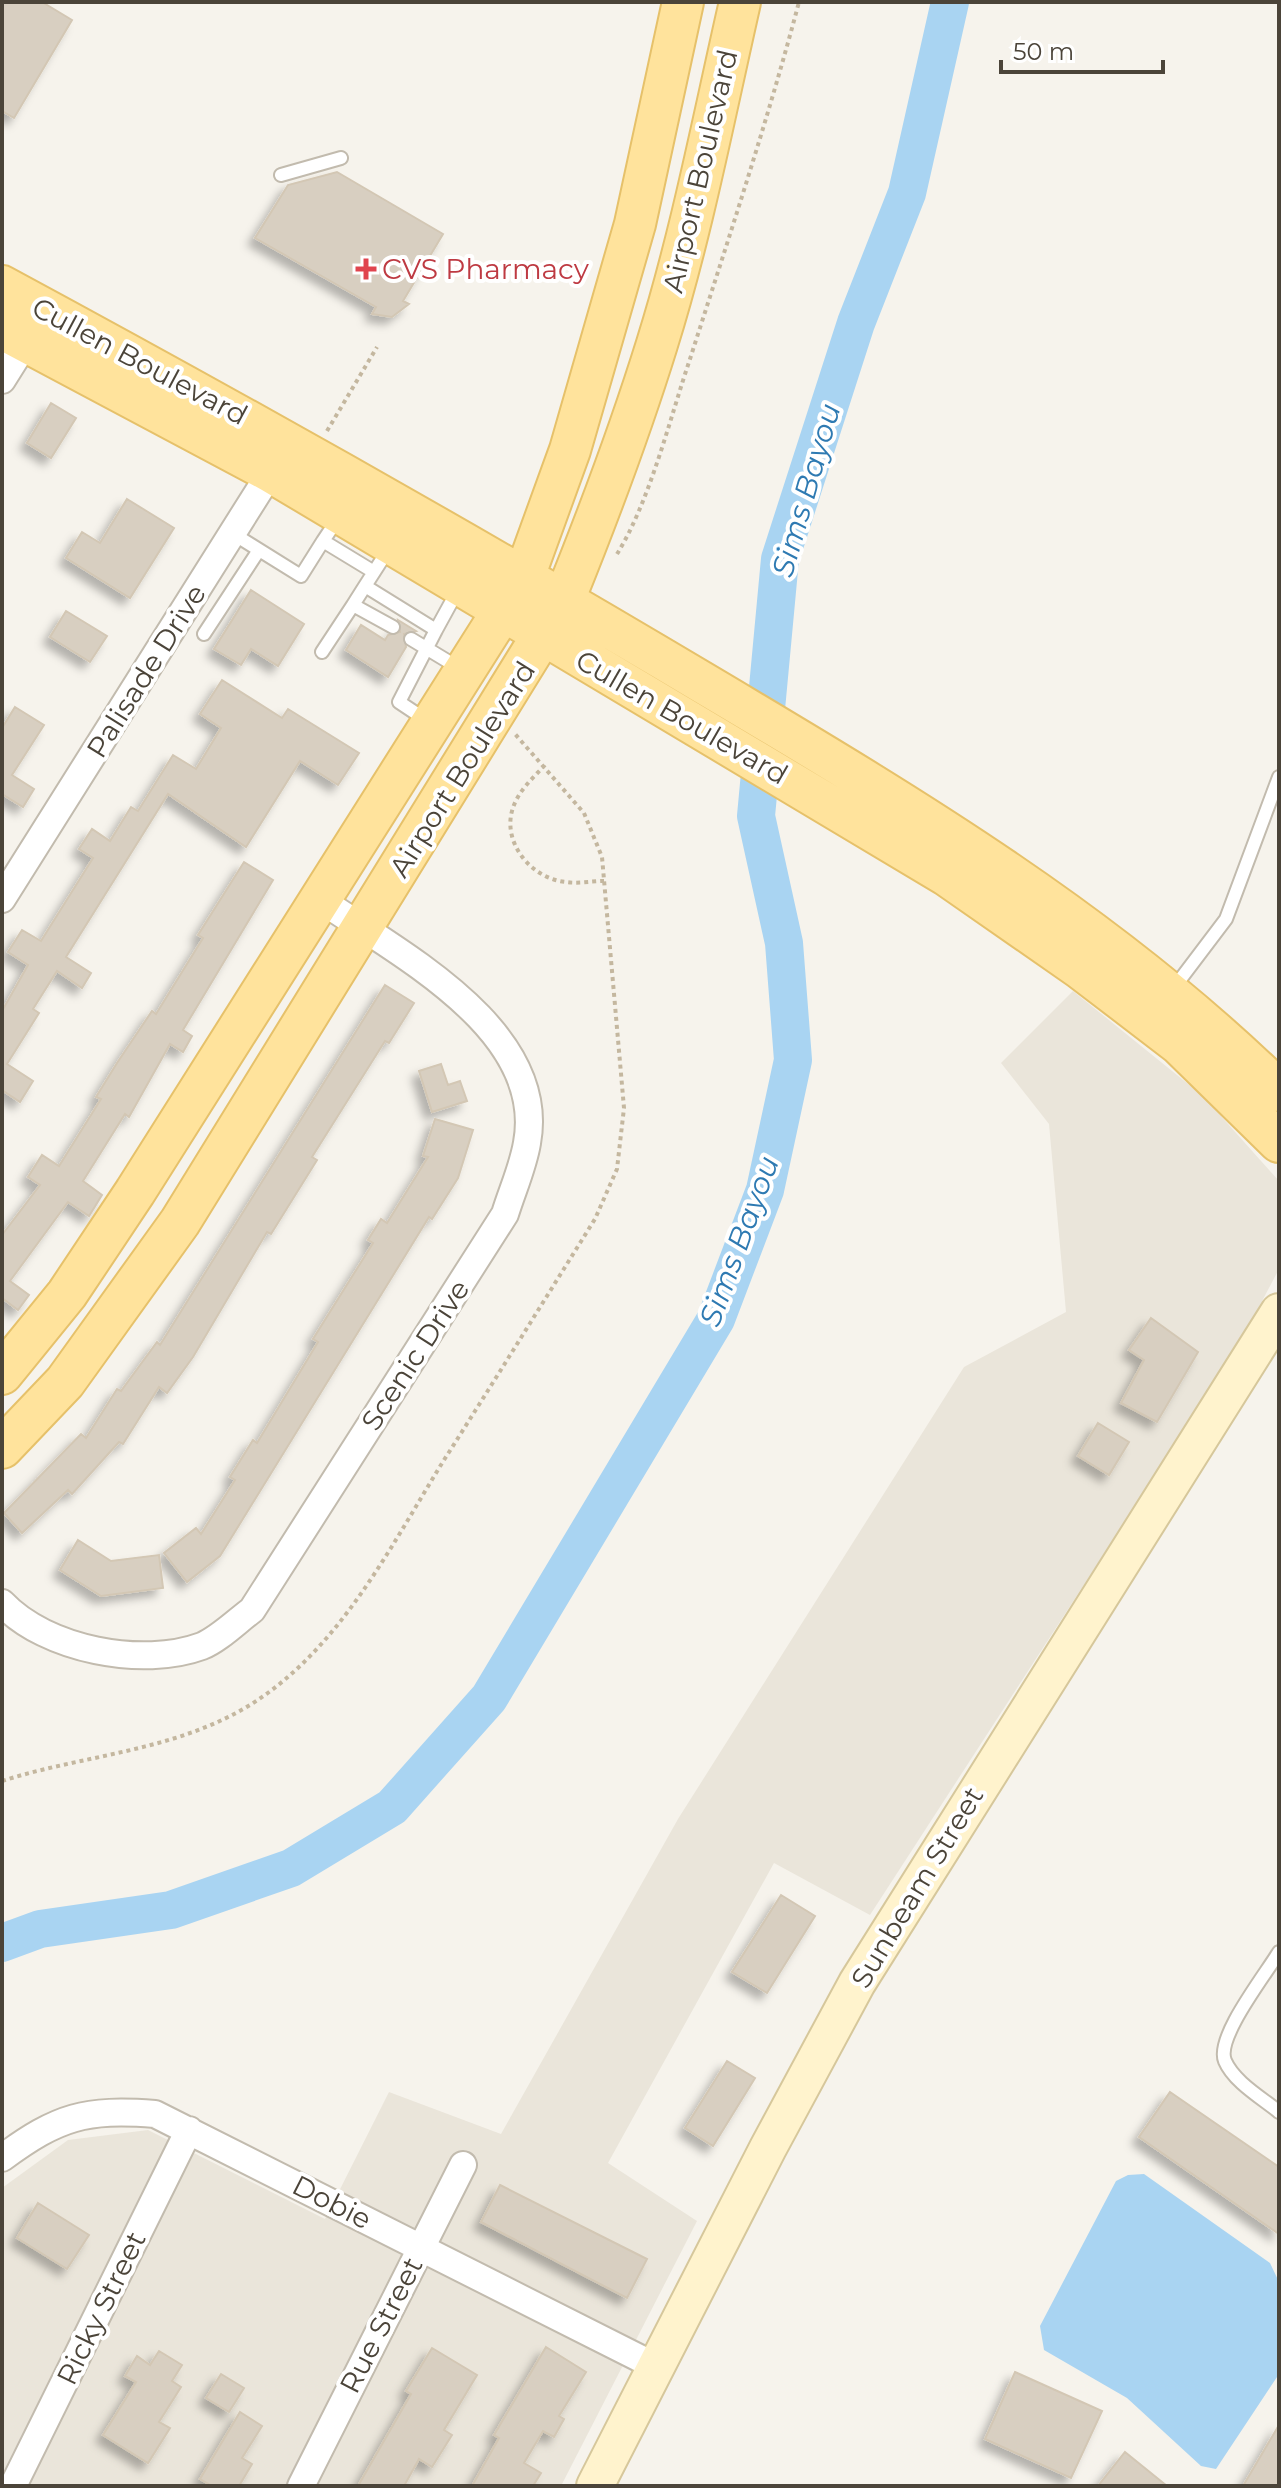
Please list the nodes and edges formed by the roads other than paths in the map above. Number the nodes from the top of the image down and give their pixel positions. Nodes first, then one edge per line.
1 (683, 2) edge
2 (740, 2) edge
3 (341, 158) dead end
4 (281, 175) dead end
5 (635, 224) junction
6 (687, 234) junction
7 (2, 286) edge
8 (25, 327) edge
9 (2, 380) edge
10 (291, 456) junction
11 (332, 528) junction
12 (232, 533) junction
13 (259, 550) junction
14 (383, 558) junction
15 (524, 577) junction
16 (365, 586) junction
17 (460, 586) junction
18 (564, 600) junction
19 (353, 605) junction
20 (503, 612) junction
21 (393, 627) dead end
22 (436, 630) junction
23 (204, 634) dead end
24 (543, 637) junction
25 (411, 639) dead end
26 (430, 649) junction
27 (322, 652) dead end
28 (465, 672) junction
29 (432, 724) junction
30 (1279, 777) edge
31 (956, 859) junction
32 (2, 899) edge
33 (321, 900) junction
34 (363, 929) junction
35 (1171, 991) junction
36 (1279, 1091) edge
37 (1279, 1142) edge
38 (135, 1192) junction
39 (180, 1222) junction
40 (1279, 1312) edge
41 (2, 1374) edge
42 (2, 1448) edge
43 (2, 1603) edge
44 (1279, 1952) edge
45 (1279, 2112) edge
46 (189, 2130) junction
47 (2, 2158) edge
48 (463, 2165) dead end
49 (420, 2246) junction
50 (655, 2366) junction
51 (13, 2486) edge
52 (301, 2486) edge
53 (595, 2486) edge

1 - 5 main road, Airport Boulevard
2 - 6 main road, Airport Boulevard
3 - 4 lane
5 - 6 main road
5 - 15 main road, Airport Boulevard
6 - 18 main road, Airport Boulevard
7 - 8 main road, Cullen Boulevard
8 - 9 street
8 - 10 main road, Cullen Boulevard
10 - 11 main road, Cullen Boulevard
10 - 12 street, Palisade Drive
10 - 15 main road, Cullen Boulevard
11 - 13 lane
11 - 14 main road, Cullen Boulevard
12 - 13 lane
12 - 32 street, Palisade Drive
13 - 23 lane
14 - 16 lane
14 - 17 main road, Cullen Boulevard
15 - 18 main road, Cullen Boulevard
15 - 20 main road, Airport Boulevard
16 - 19 lane
16 - 22 lane
17 - 20 main road, Cullen Boulevard
17 - 22 lane
18 - 24 main road, Airport Boulevard
18 - 31 main road, Cullen Boulevard
19 - 21 lane
19 - 27 lane
20 - 24 main road, Cullen Boulevard
20 - 28 main road, Airport Boulevard
22 - 26 lane
24 - 31 main road, Cullen Boulevard
24 - 34 main road, Airport Boulevard
25 - 26 lane
26 - 28 lane
26 - 29 lane
28 - 29 main road, Airport Boulevard
29 - 33 main road, Airport Boulevard
30 - 35 lane
31 - 35 main road, Cullen Boulevard
31 - 37 main road, Cullen Boulevard
33 - 34 street, Scenic Drive
33 - 38 main road, Airport Boulevard
34 - 39 main road, Airport Boulevard
34 - 43 street, Scenic Drive
35 - 36 main road, Cullen Boulevard
38 - 39 main road
38 - 41 main road, Airport Boulevard
39 - 42 main road, Airport Boulevard
40 - 50 street, Sunbeam Street
44 - 45 lane
46 - 47 street, Dobie
46 - 49 street, Dobie
46 - 51 street, Ricky Street
48 - 49 street, Rue Street
49 - 50 street, Dobie
49 - 52 street, Rue Street
50 - 53 street, Sunbeam Street

